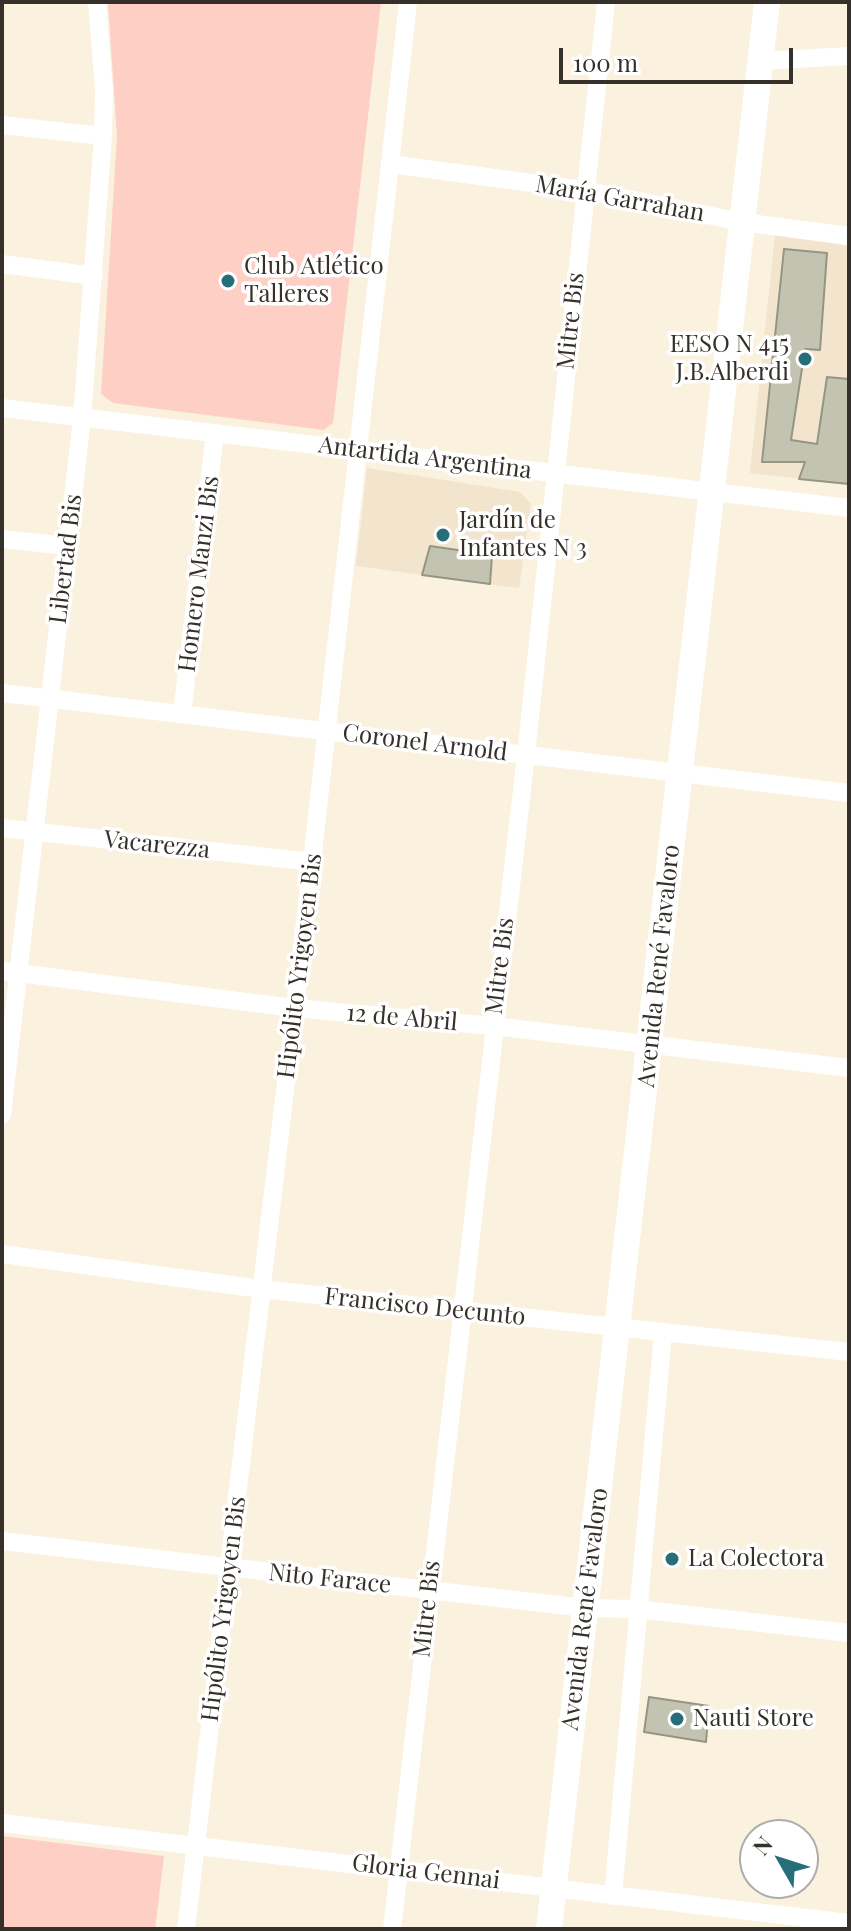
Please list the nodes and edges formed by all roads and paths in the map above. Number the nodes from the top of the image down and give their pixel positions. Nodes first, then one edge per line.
1 (97, 2) edge
2 (408, 2) edge
3 (606, 2) edge
4 (767, 2) edge
5 (849, 56) edge
6 (760, 61) junction
7 (2, 125) edge
8 (103, 136) junction
9 (390, 164) junction
10 (584, 190) junction
11 (742, 222) junction
12 (849, 236) edge
13 (2, 264) edge
14 (94, 276) junction
15 (2, 408) edge
16 (82, 418) junction
17 (215, 433) junction
18 (358, 450) junction
19 (556, 474) junction
20 (713, 492) junction
21 (849, 508) edge
22 (2, 539) edge
23 (67, 546) junction
24 (2, 693) edge
25 (50, 698) junction
26 (182, 714) junction
27 (327, 731) junction
28 (526, 755) junction
29 (681, 773) junction
30 (849, 793) edge
31 (2, 828) edge
32 (35, 832) junction
33 (312, 862) junction
34 (10, 972) edge
35 (294, 1008) junction
36 (493, 1026) junction
37 (650, 1044) junction
38 (849, 1068) edge
39 (2, 1115) edge
40 (2, 1254) edge
41 (261, 1289) junction
42 (461, 1312) junction
43 (618, 1329) junction
44 (663, 1333) junction
45 (849, 1352) edge
46 (2, 1541) edge
47 (228, 1569) junction
48 (429, 1590) junction
49 (585, 1608) junction
50 (637, 1609) junction
51 (849, 1633) edge
52 (2, 1823) edge
53 (196, 1846) junction
54 (400, 1868) junction
55 (553, 1889) junction
56 (613, 1896) junction
57 (849, 1923) edge
58 (186, 1929) edge
59 (392, 1929) edge
60 (549, 1929) edge

1 - 8 street, Libertad Bis
2 - 9 street, Hipólito Yrigoyen Bis
3 - 10 street, Mitre Bis
4 - 6 main road, Avenida René Favaloro
5 - 6 street
6 - 11 main road, Avenida René Favaloro
7 - 8 street
8 - 14 street, Libertad Bis
9 - 10 street, María Garrahan
9 - 18 street, Hipólito Yrigoyen Bis
10 - 11 street, María Garrahan
10 - 19 street, Mitre Bis
11 - 12 street, María Garrahan
11 - 20 main road, Avenida René Favaloro
13 - 14 street
14 - 16 street, Libertad Bis
15 - 16 street, Antartida Argentina
16 - 17 street, Antartida Argentina
16 - 23 street, Libertad Bis
17 - 18 street, Antartida Argentina
17 - 26 street, Homero Manzi Bis
18 - 19 street, Antartida Argentina
18 - 27 street, Hipólito Yrigoyen Bis
19 - 20 street, Antartida Argentina
19 - 28 street, Mitre Bis
20 - 21 street, Antartida Argentina
20 - 29 main road, Avenida René Favaloro
22 - 23 street
23 - 25 street, Libertad Bis
24 - 25 street, Coronel Arnold
25 - 26 street, Coronel Arnold
25 - 32 street, Libertad Bis
26 - 27 street, Coronel Arnold
27 - 28 street, Coronel Arnold
27 - 33 street, Hipólito Yrigoyen Bis
28 - 29 street, Coronel Arnold
28 - 36 street, Mitre Bis
29 - 30 street, Coronel Arnold
29 - 37 main road, Avenida René Favaloro
31 - 32 street, Vacarezza
32 - 33 street, Vacarezza
32 - 34 street, Libertad Bis
33 - 35 street, Hipólito Yrigoyen Bis
34 - 35 street, 12 de Abril
34 - 39 street, Libertad Bis
35 - 36 street, 12 de Abril
35 - 41 street, Hipólito Yrigoyen Bis
36 - 37 street, 12 de Abril
36 - 42 street, Mitre Bis
37 - 38 street, 12 de Abril
37 - 43 main road, Avenida René Favaloro
40 - 41 street, Francisco Decunto
41 - 42 street, Francisco Decunto
41 - 47 street, Hipólito Yrigoyen Bis
42 - 43 street, Francisco Decunto
42 - 48 street, Mitre Bis
43 - 44 street, Francisco Decunto
43 - 49 main road, Avenida René Favaloro
44 - 45 street, Francisco Decunto
44 - 50 street
46 - 47 street, Nito Farace
47 - 48 street, Nito Farace
47 - 53 street, Hipólito Yrigoyen Bis
48 - 49 street, Nito Farace
48 - 54 street, Mitre Bis
49 - 50 street, Nito Farace
49 - 55 main road, Avenida René Favaloro
50 - 51 street, Nito Farace
50 - 56 street
52 - 53 street, Gloria Gennai
53 - 54 street, Gloria Gennai
53 - 58 street, Hipólito Yrigoyen Bis
54 - 55 street, Gloria Gennai
54 - 59 street, Mitre Bis
55 - 56 street, Gloria Gennai
55 - 60 main road, Avenida René Favaloro
56 - 57 street, Gloria Gennai

